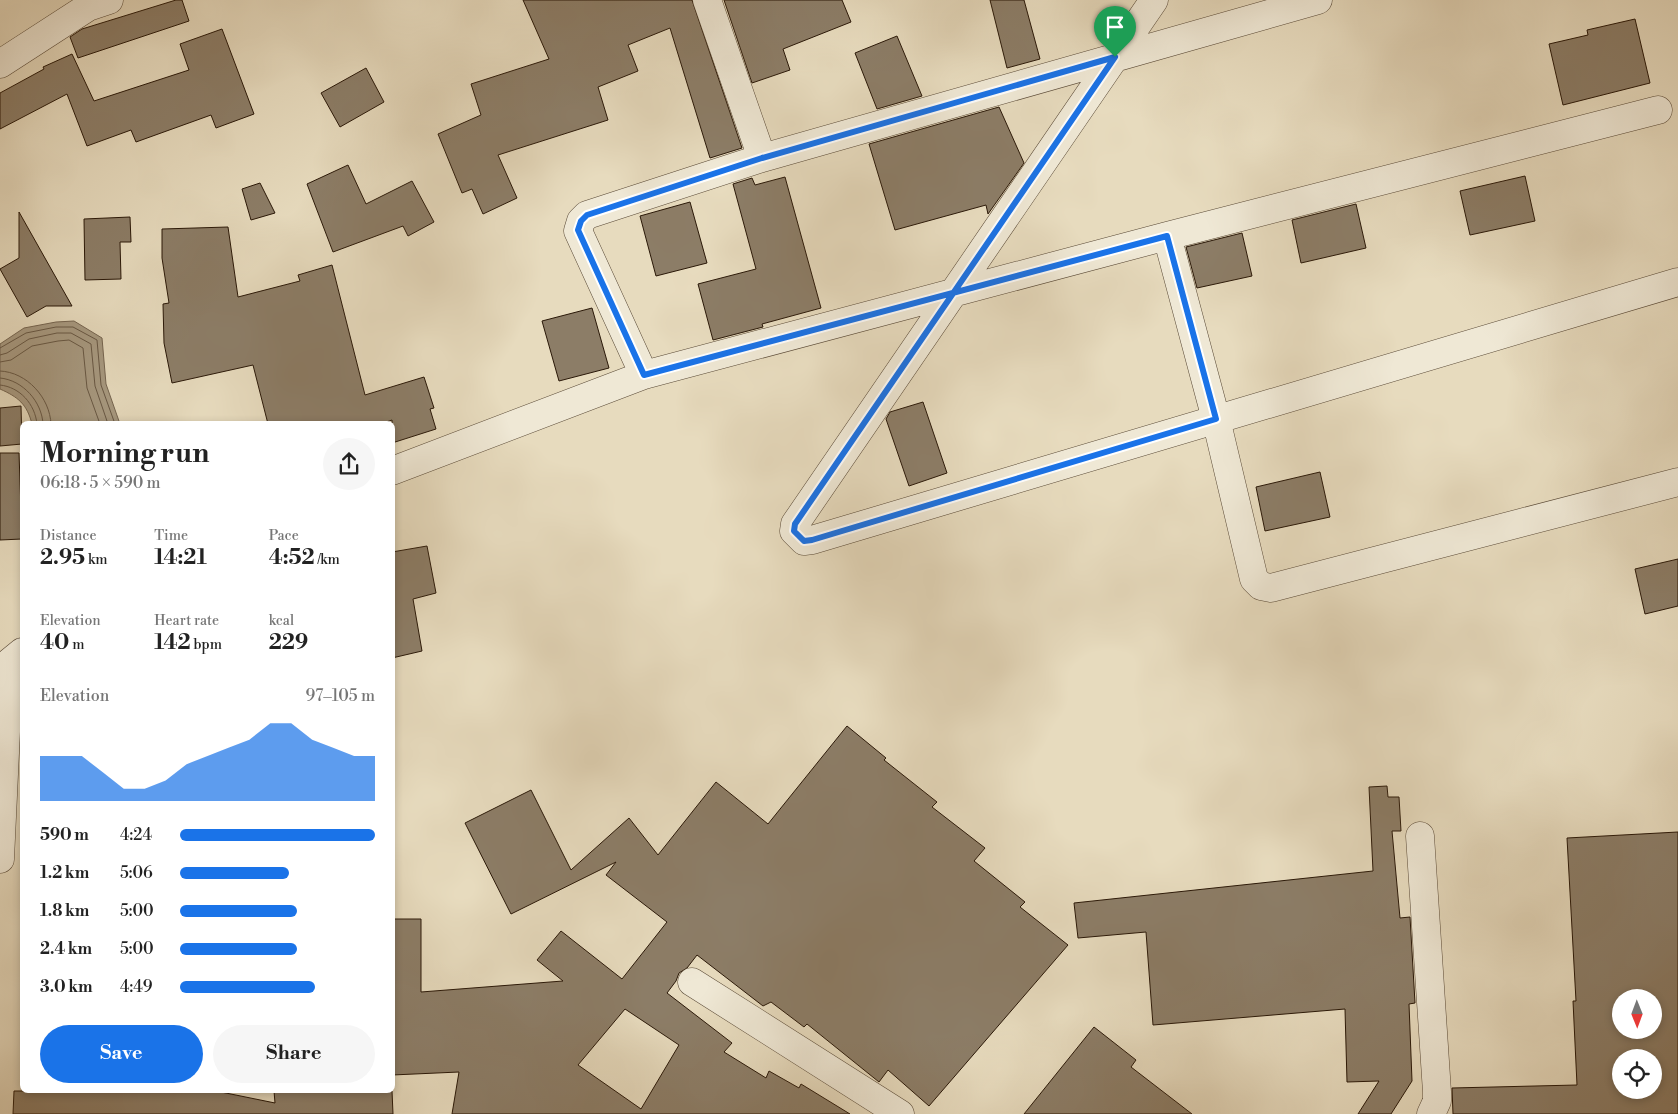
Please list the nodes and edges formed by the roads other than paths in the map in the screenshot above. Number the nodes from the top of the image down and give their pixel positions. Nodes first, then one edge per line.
1 (109, 0) edge
2 (707, 0) edge
3 (1154, 0) edge
4 (1318, 0) edge
5 (1115, 57) junction
6 (0, 64) edge
7 (1658, 110) dead end
8 (762, 158) junction
9 (1167, 236) junction
10 (1678, 282) edge
11 (952, 295) junction
12 (644, 375) junction
13 (1216, 419) junction
14 (395, 470) edge
15 (1678, 482) edge
16 (20, 654) edge
17 (1420, 836) dead end
18 (0, 859) edge
19 (692, 982) dead end
20 (900, 1114) edge
21 (1430, 1114) edge

1 - 6 street
2 - 8 street
3 - 5 street
4 - 5 street
5 - 8 street
5 - 11 street
7 - 9 street
8 - 12 street
9 - 11 street
9 - 13 street
10 - 13 street
11 - 12 street
11 - 13 street
12 - 14 street
13 - 15 street
16 - 18 street
17 - 21 street
19 - 20 street

